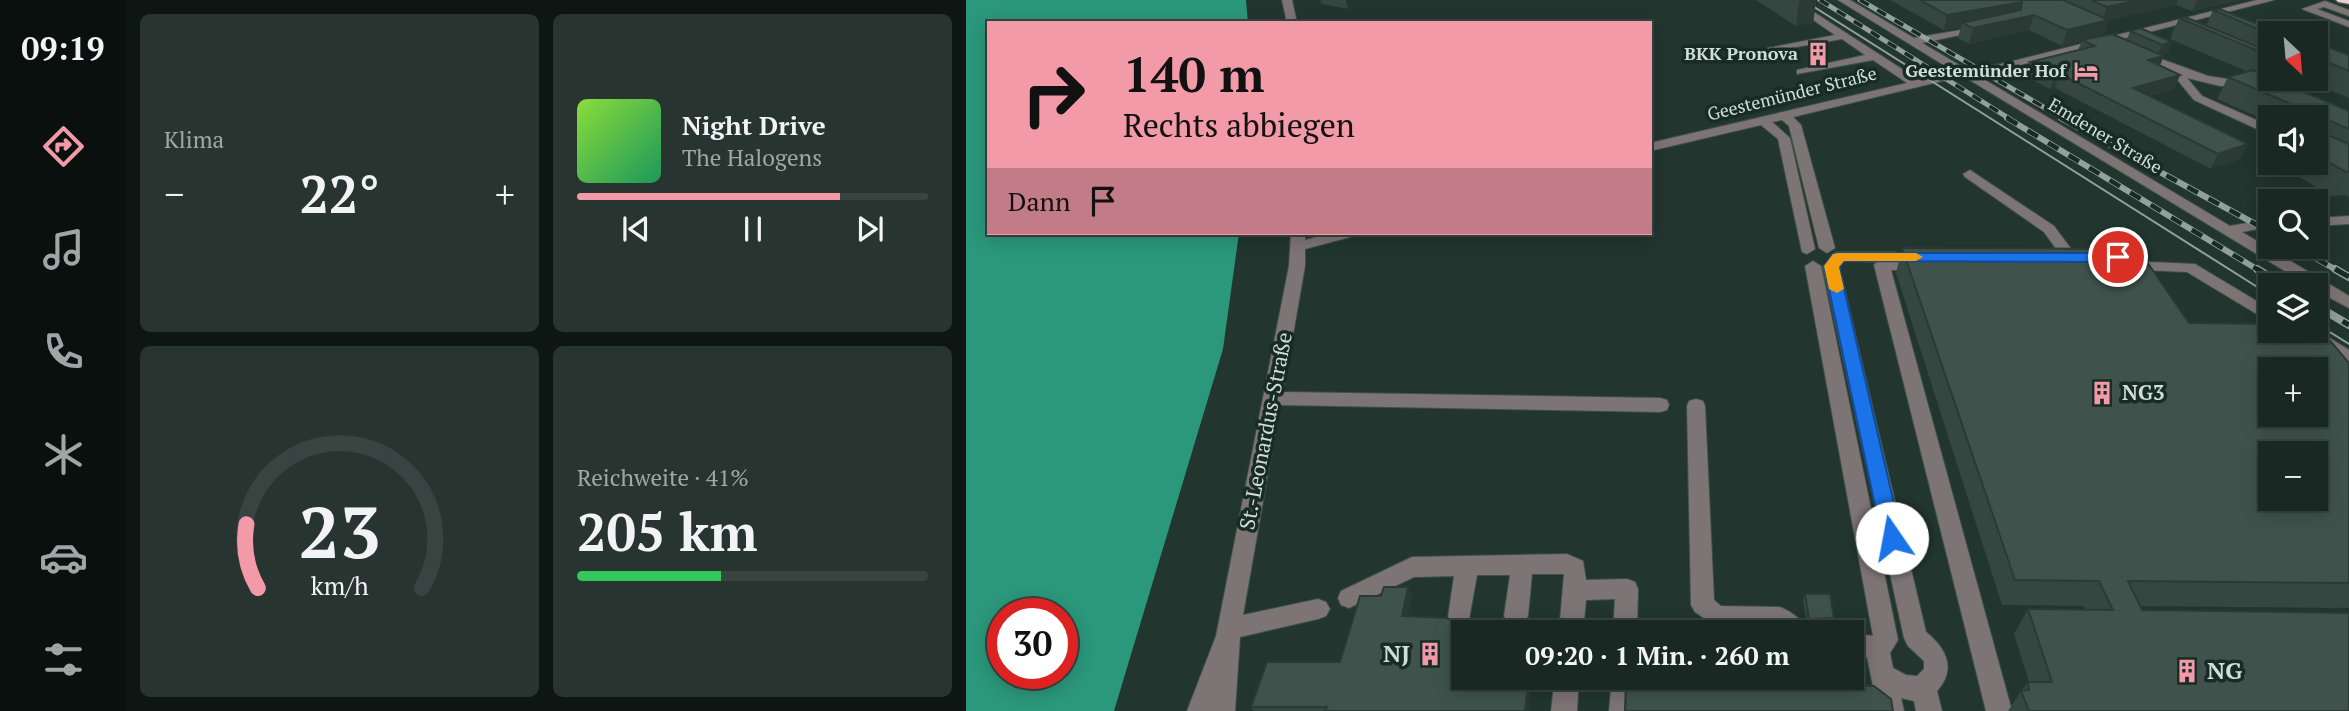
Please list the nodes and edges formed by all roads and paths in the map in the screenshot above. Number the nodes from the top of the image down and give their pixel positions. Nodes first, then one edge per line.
1 (1287, 0) edge
2 (1789, 0) edge
3 (1843, 0) edge
4 (2269, 0) edge
5 (2252, 1) edge
6 (2349, 13) edge
7 (1292, 21) edge
8 (2167, 24) junction
9 (2349, 24) edge
10 (1986, 27) edge
11 (2098, 27) edge
12 (2184, 31) edge
13 (1844, 36) junction
14 (2113, 38) junction
15 (1912, 42) junction
16 (1772, 50) dead end
17 (1875, 56) junction
18 (1937, 58) junction
19 (2176, 71) junction
20 (1801, 72) dead end
21 (1963, 73) junction
22 (1919, 83) junction
23 (2258, 87) edge
24 (2000, 96) junction
25 (1785, 116) junction
26 (1764, 121) junction
27 (2258, 126) edge
28 (1659, 149) edge
29 (1970, 174) dead end
30 (2349, 220) edge
31 (2328, 221) edge
32 (2258, 225) edge
33 (2225, 231) junction
34 (1334, 235) edge
35 (1297, 240) edge
36 (1823, 257) junction
37 (2067, 261) edge
38 (2258, 300) edge
39 (2349, 303) edge
40 (2258, 310) edge
41 (2311, 343) edge
42 (2325, 343) edge
43 (2349, 358) edge
44 (2349, 367) edge
45 (1273, 398) junction
46 (1660, 405) dead end
47 (1696, 406) dead end
48 (1522, 565) junction
49 (1467, 566) junction
50 (1575, 590) junction
51 (1349, 598) dead end
52 (1318, 609) dead end
53 (1517, 616) dead end
54 (1460, 617) dead end
55 (1572, 620) edge
56 (1626, 620) edge
57 (1782, 620) edge
58 (1229, 629) junction
59 (1864, 644) edge
60 (1882, 644) junction
61 (1884, 676) junction
62 (1566, 690) edge
63 (1623, 690) edge
64 (1926, 699) edge
65 (1212, 707) edge
66 (1564, 711) edge
67 (1622, 711) edge
68 (1891, 711) edge
69 (1998, 711) edge

1 - 7 street
2 - 13 street
3 - 15 street, Emdener Straße
4 - 5 street, Geestemünder Straße
5 - 8 street, Geestemünder Straße
6 - 9 street
8 - 12 street
8 - 14 street, Geestemünder Straße
10 - 15 street
11 - 14 street
13 - 16 street
13 - 17 street
14 - 19 street
14 - 21 street, Geestemünder Straße
15 - 18 street, Emdener Straße
17 - 20 street
17 - 22 street
18 - 21 street, Emdener Straße
18 - 22 street
19 - 23 street
19 - 27 street
21 - 22 street, Geestemünder Straße
21 - 24 street, Emdener Straße
22 - 24 street
22 - 25 street, Geestemünder Straße
24 - 33 street, Emdener Straße
25 - 26 street, Geestemünder Straße
25 - 36 street
26 - 28 street, Geestemünder Straße
26 - 36 street
29 - 37 street
30 - 31 street
32 - 33 street
33 - 39 street, Emdener Straße
34 - 35 street
35 - 45 street, St.-Leonardus-Straße
36 - 60 street
36 - 64 street
36 - 69 street
38 - 40 street
41 - 44 street
42 - 43 street
45 - 46 street
45 - 58 street, St.-Leonardus-Straße
47 - 57 street
48 - 49 street
48 - 50 street
48 - 53 street
49 - 51 street
49 - 54 street
50 - 55 street
50 - 56 street
52 - 58 street
58 - 65 street, St.-Leonardus-Straße
59 - 60 street
60 - 61 street
61 - 64 street
61 - 68 street
62 - 66 street
63 - 67 street

